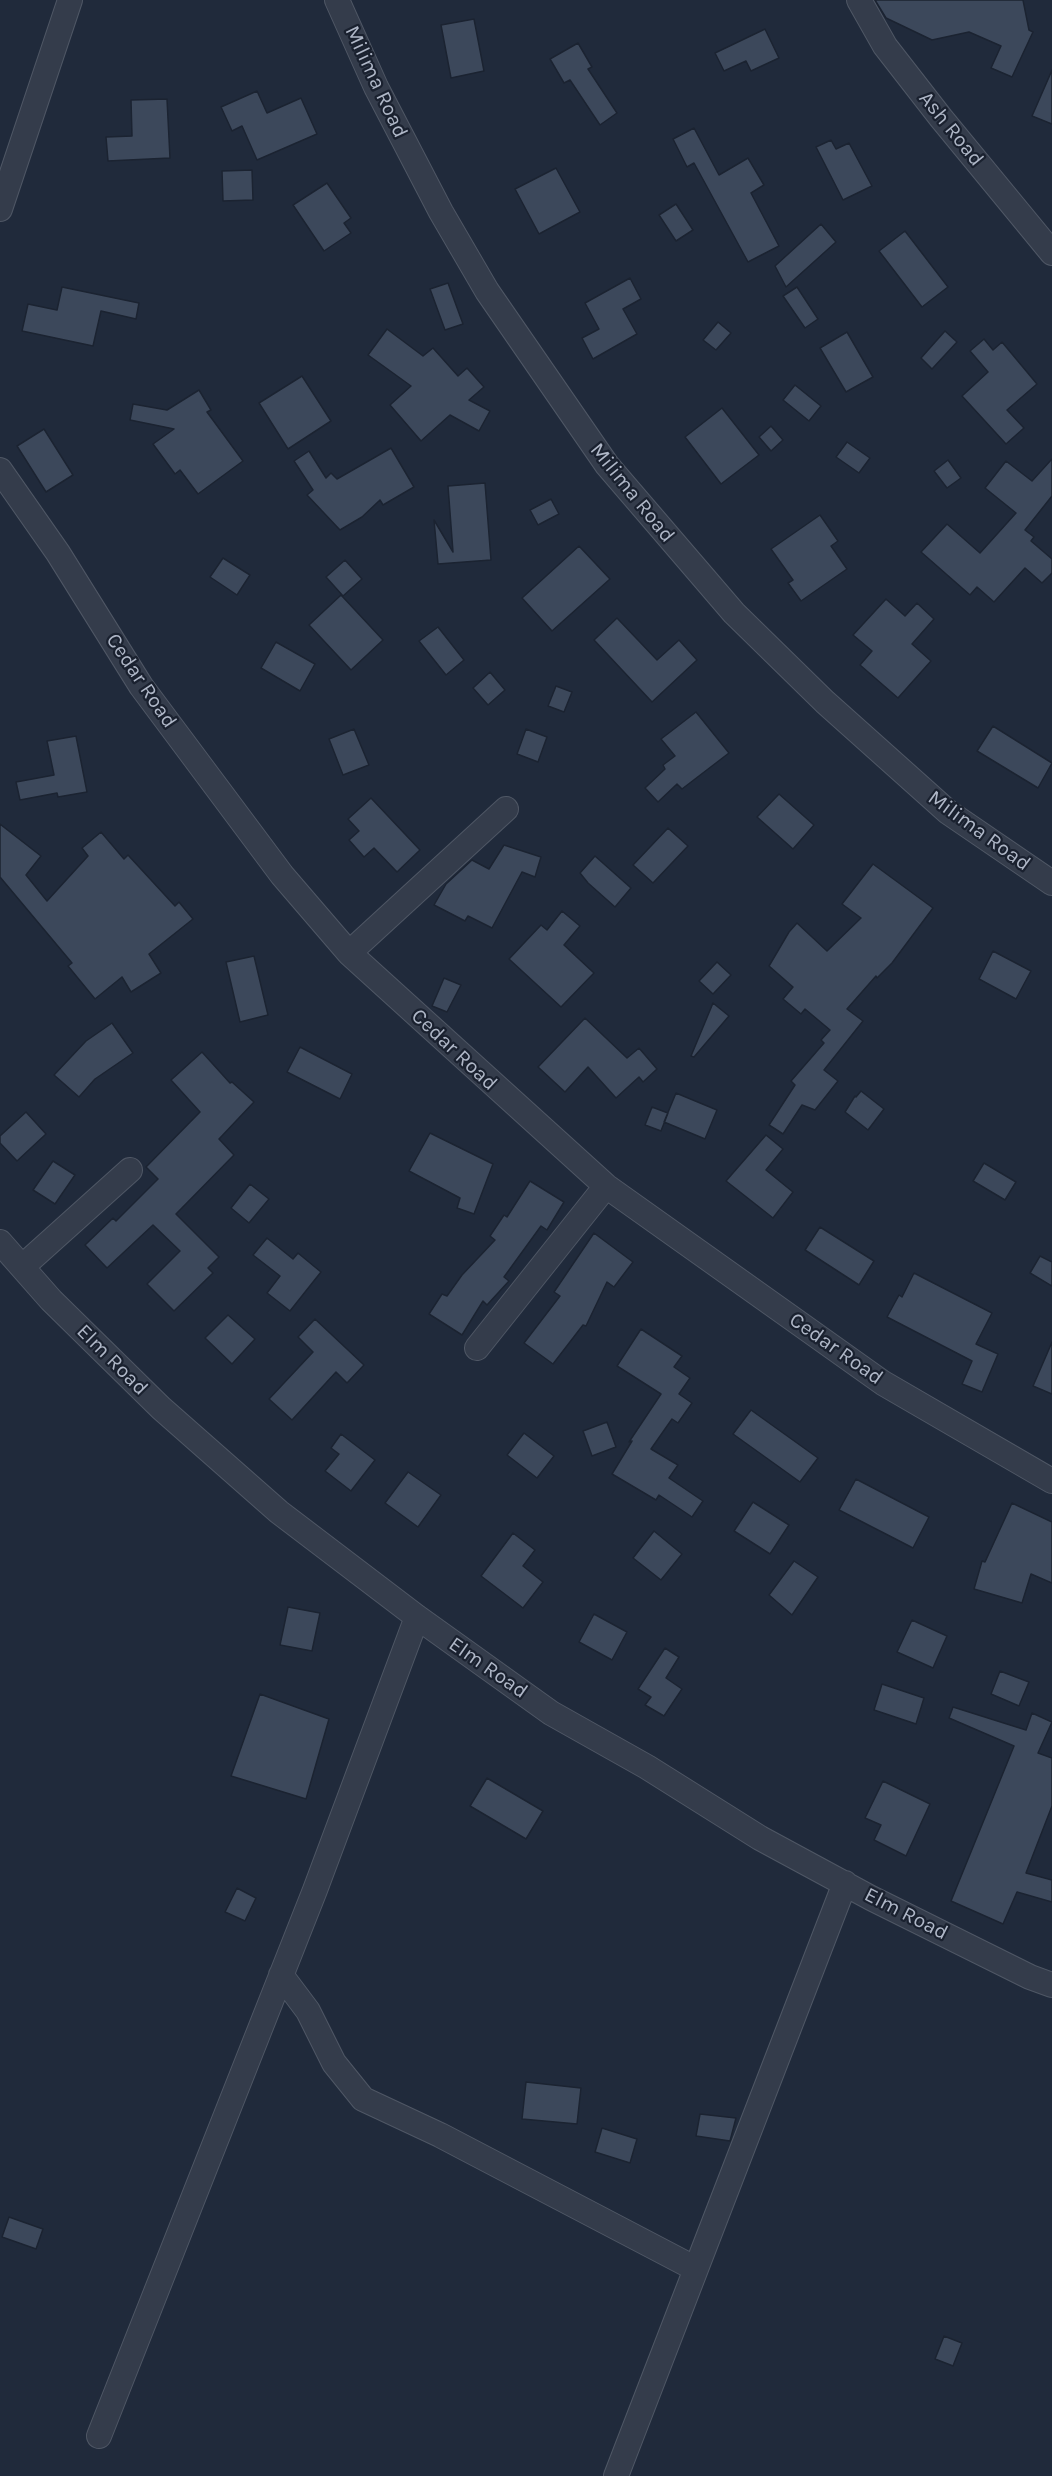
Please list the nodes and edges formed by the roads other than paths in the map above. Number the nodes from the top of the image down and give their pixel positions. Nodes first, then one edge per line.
1 (70, 0) edge
2 (338, 0) edge
3 (859, 0) edge
4 (0, 209) edge
5 (1052, 253) edge
6 (0, 470) edge
7 (506, 809) dead end
8 (1052, 883) edge
9 (350, 953) junction
10 (130, 1170) dead end
11 (606, 1186) junction
12 (0, 1242) edge
13 (22, 1267) junction
14 (477, 1348) dead end
15 (1052, 1481) edge
16 (417, 1617) junction
17 (845, 1882) junction
18 (281, 1975) junction
19 (1052, 1986) edge
20 (696, 2269) junction
21 (99, 2436) dead end
22 (616, 2476) edge

1 - 4 street
2 - 8 street, Milima Road
3 - 5 street, Ash Road
6 - 9 street, Cedar Road
7 - 9 street
9 - 11 street, Cedar Road
10 - 13 street
11 - 14 street
11 - 15 street, Cedar Road
12 - 13 street, Elm Road
13 - 16 street, Elm Road
16 - 17 street, Elm Road
16 - 18 street
17 - 19 street, Elm Road
17 - 20 street
18 - 20 street
18 - 21 street
20 - 22 street

